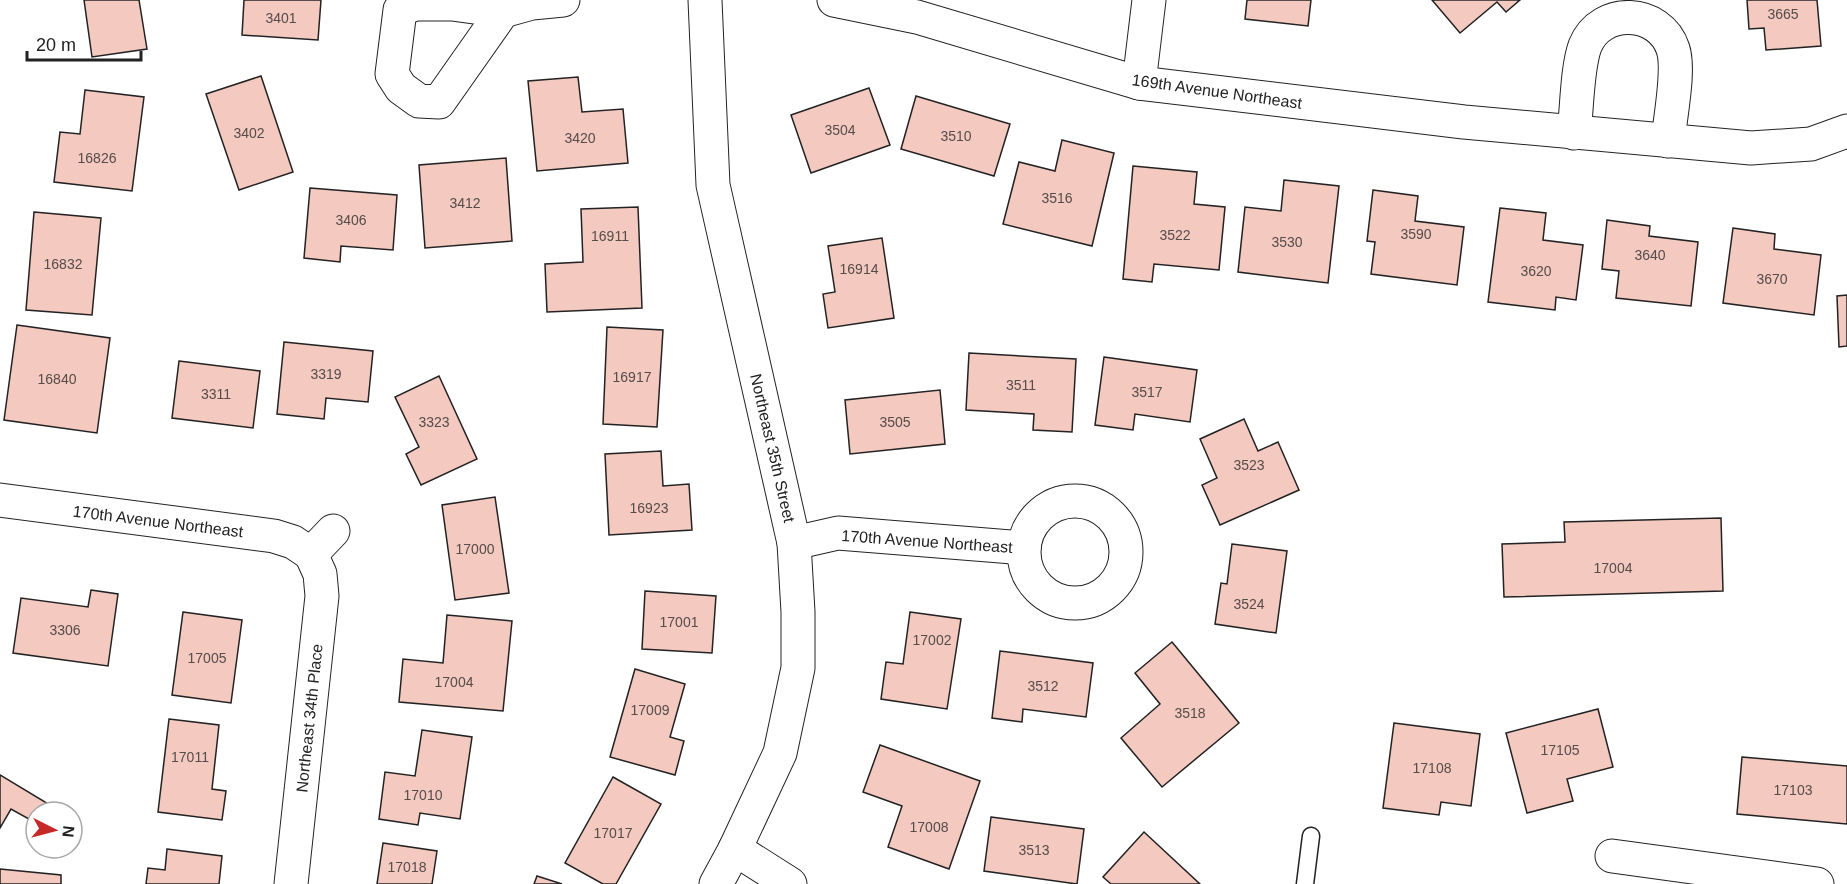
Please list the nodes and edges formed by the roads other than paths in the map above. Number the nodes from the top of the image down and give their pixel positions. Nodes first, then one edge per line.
1 (563, 0) edge
2 (705, 0) edge
3 (834, 0) edge
4 (1149, 0) edge
5 (503, 11) dead end
6 (1139, 83) junction
7 (1847, 130) edge
8 (1574, 133) junction
9 (1668, 141) junction
10 (0, 500) edge
11 (322, 543) joint
12 (794, 543) junction
13 (1024, 548) dead end
14 (1311, 836) dead end
15 (735, 849) junction
16 (1612, 856) dead end
17 (291, 884) edge
18 (716, 884) edge
19 (790, 884) edge
20 (1305, 884) edge
21 (1817, 884) edge

1 - 5 street
2 - 12 street, Northeast 35th Street
3 - 6 street, 169th Avenue Northeast
4 - 6 street
6 - 8 street, 169th Avenue Northeast
7 - 9 street, 169th Avenue Northeast
8 - 9 street, 169th Avenue Northeast
8 - 9 street
10 - 11 street, 170th Avenue Northeast
11 - 17 street, Northeast 34th Place
12 - 13 street, 170th Avenue Northeast
12 - 15 street, Northeast 35th Street
14 - 20 lane
15 - 18 street, Northeast 35th Street
15 - 19 street
16 - 21 street

